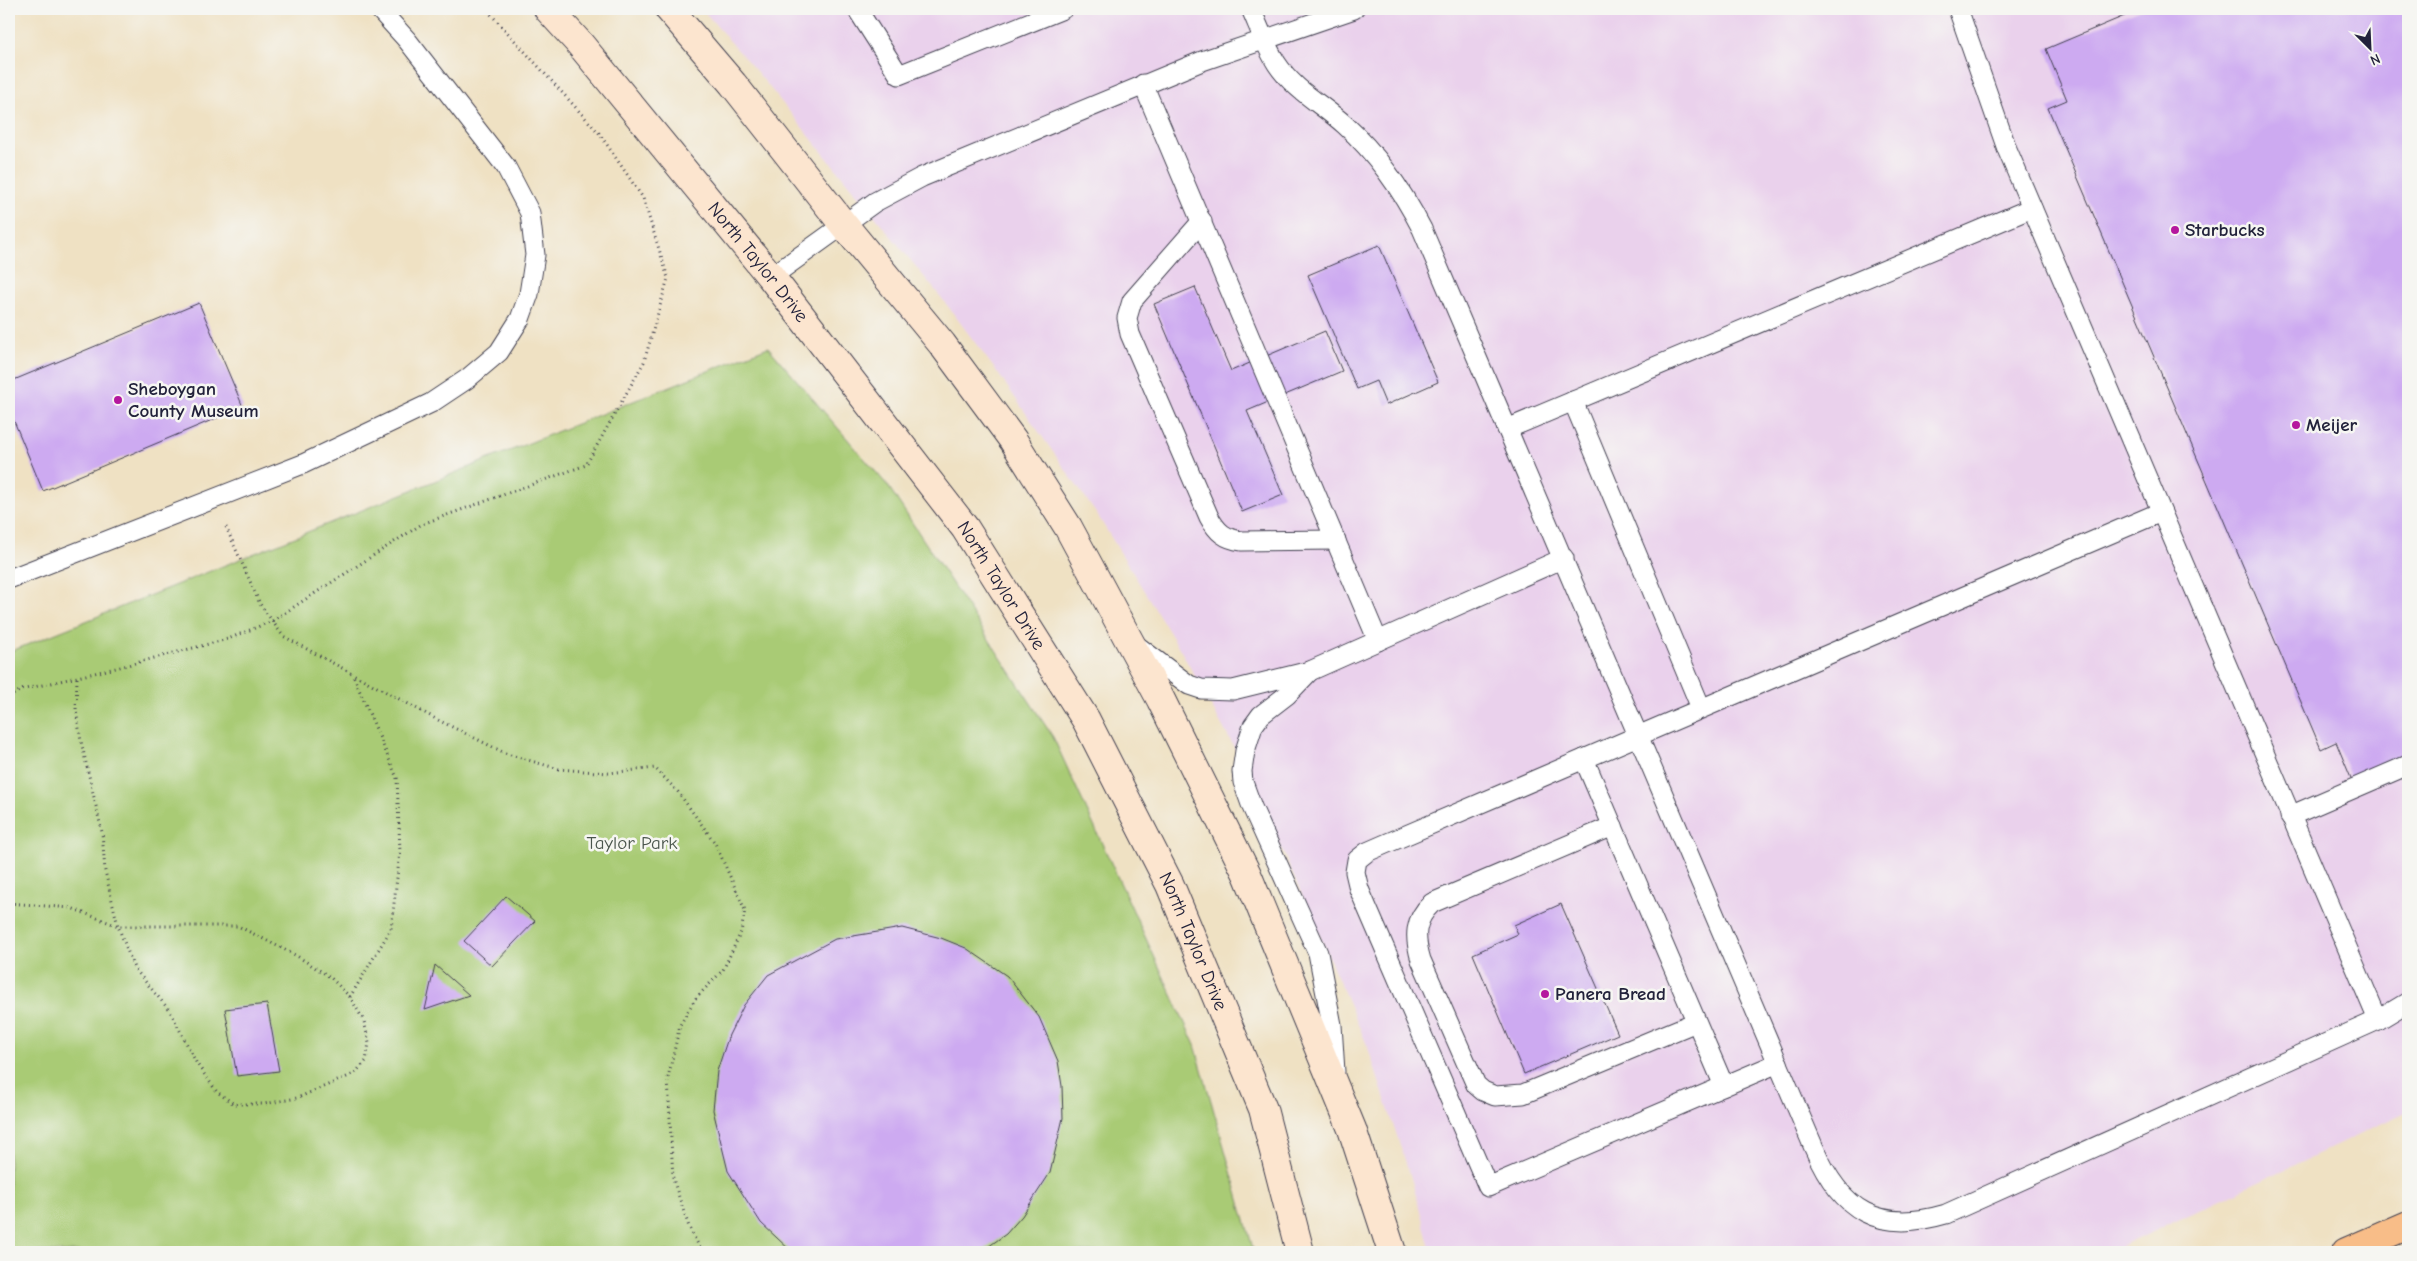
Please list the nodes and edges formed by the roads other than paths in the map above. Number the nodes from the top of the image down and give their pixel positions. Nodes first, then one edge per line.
1 (379, 9) edge
2 (548, 9) edge
3 (669, 9) edge
4 (857, 9) edge
5 (1063, 9) edge
6 (1252, 9) edge
7 (1354, 9) edge
8 (1958, 9) edge
9 (1264, 38) junction
10 (1144, 84) junction
11 (2032, 208) junction
12 (1202, 221) junction
13 (843, 224) junction
14 (770, 277) junction
15 (1573, 401) junction
16 (1507, 429) junction
17 (2161, 512) junction
18 (1336, 540) junction
19 (1564, 558) junction
20 (9, 579) edge
21 (1128, 638) junction
22 (1378, 641) junction
23 (1310, 671) junction
24 (1701, 708) junction
25 (1639, 735) junction
26 (1584, 759) junction
27 (2408, 765) edge
28 (2290, 816) junction
29 (1613, 826) junction
30 (2408, 1002) edge
31 (2378, 1020) junction
32 (1696, 1022) junction
33 (1778, 1063) junction
34 (1724, 1086) junction
35 (1337, 1092) junction
36 (2408, 1225) edge
37 (1300, 1252) edge
38 (1392, 1252) edge
39 (2346, 1252) edge

1 - 20 lane
2 - 14 main road, North Taylor Drive
3 - 13 main road
4 - 5 lane
6 - 9 lane
7 - 9 lane
8 - 11 lane
9 - 10 lane
9 - 16 lane
10 - 12 lane
10 - 13 lane
11 - 15 lane
11 - 17 lane
12 - 18 lane
12 - 18 lane
13 - 14 lane
13 - 21 main road
14 - 37 main road, North Taylor Drive
15 - 16 lane
15 - 24 lane
16 - 19 lane
17 - 24 lane
17 - 28 lane
18 - 22 lane
19 - 22 lane
19 - 25 lane
21 - 23 lane
21 - 35 main road
22 - 23 lane
23 - 35 lane
24 - 25 lane
25 - 26 lane
25 - 33 lane
26 - 29 lane
26 - 34 lane
27 - 28 lane
28 - 31 lane
29 - 32 lane
29 - 32 lane
30 - 31 lane
31 - 33 lane
32 - 34 lane
33 - 34 lane
35 - 38 main road
36 - 39 highway

